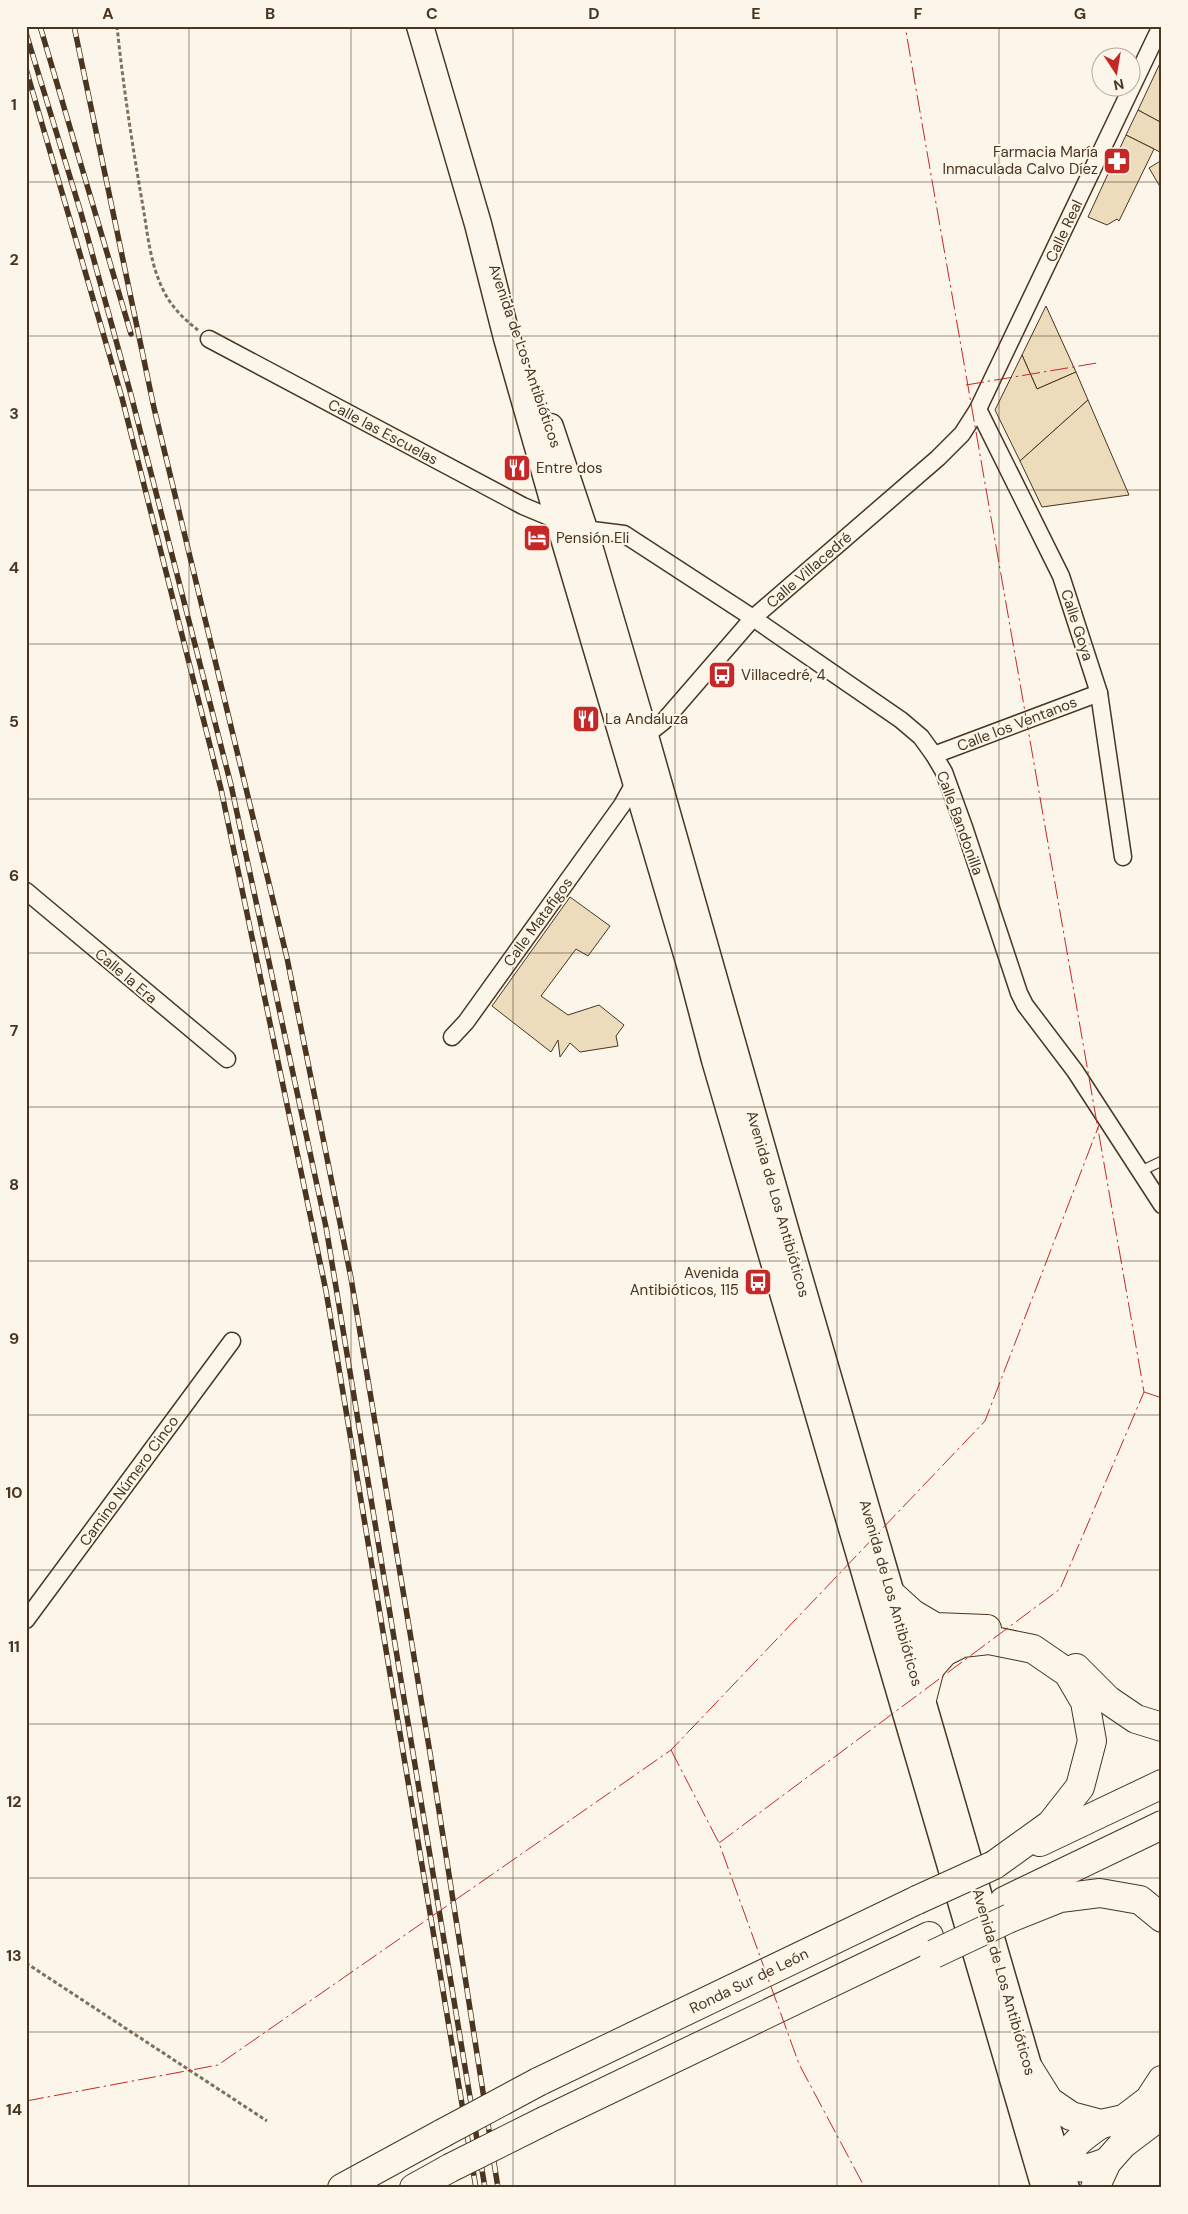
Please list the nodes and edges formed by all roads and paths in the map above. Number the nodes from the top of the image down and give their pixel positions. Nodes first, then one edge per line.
1 (117, 26) edge
2 (420, 26) edge
3 (1161, 26) edge
4 (478, 224) junction
5 (209, 339) joint
6 (978, 409) junction
7 (559, 521) junction
8 (584, 529) junction
9 (570, 560) junction
10 (584, 608) junction
11 (753, 618) junction
12 (1099, 693) junction
13 (645, 736) junction
14 (934, 755) junction
15 (636, 780) junction
16 (622, 805) junction
17 (646, 815) junction
18 (1123, 857) dead end
19 (26, 891) edge
20 (722, 1008) junction
21 (452, 1037) dead end
22 (226, 1059) dead end
23 (714, 1060) junction
24 (1162, 1160) edge
25 (1141, 1172) junction
26 (1162, 1205) edge
27 (787, 1236) junction
28 (232, 1341) dead end
29 (806, 1376) junction
30 (891, 1594) junction
31 (26, 1620) edge
32 (939, 1639) junction
33 (906, 1644) junction
34 (922, 1699) junction
35 (1162, 1727) edge
36 (1162, 1784) edge
37 (1162, 1825) edge
38 (994, 1865) junction
39 (962, 1907) junction
40 (1007, 1910) junction
41 (1162, 1918) edge
42 (26, 1964) edge
43 (1029, 2069) junction
44 (1162, 2080) edge
45 (1162, 2106) edge
46 (267, 2121) dead end
47 (1101, 2124) junction
48 (1107, 2162) junction
49 (1057, 2182) edge
50 (342, 2188) edge
51 (414, 2188) edge
52 (1095, 2188) edge

1 - 5 path
2 - 4 main road, Avenida de Los Antibióticos
3 - 6 street, Calle Real
4 - 7 main road, Avenida de Los Antibióticos
4 - 8 main road, Avenida de Los Antibióticos
5 - 7 street, Calle las Escuelas
6 - 11 street, Calle Villacedré
6 - 12 street, Calle Goya
7 - 8 main road
7 - 9 main road, Avenida de Los Antibióticos
8 - 9 main road
8 - 11 street, Calle Bandonilla
8 - 13 main road, Avenida de Los Antibióticos
9 - 10 main road, Avenida de Los Antibióticos
10 - 13 main road
10 - 15 main road, Avenida de Los Antibióticos
11 - 13 street, Calle Villacedré
11 - 14 street, Calle Bandonilla
12 - 14 street, Calle los Ventanos
12 - 18 street, Calle Goya
13 - 15 main road
13 - 20 main road, Avenida de Los Antibióticos
14 - 25 street, Calle Bandonilla
15 - 16 street, Calle Matafigos
15 - 17 main road, Avenida de Los Antibióticos
16 - 17 street
16 - 21 street, Calle Matafigos
17 - 23 main road, Avenida de Los Antibióticos
19 - 22 street, Calle la Era
20 - 23 main road
20 - 27 main road, Avenida de Los Antibióticos
23 - 27 main road
23 - 29 main road, Avenida de Los Antibióticos
24 - 25 lane
25 - 26 street, Calle Bandonilla
27 - 30 main road, Avenida de Los Antibióticos
28 - 31 street, Camino Número Cinco
29 - 33 main road
29 - 39 main road, Avenida de Los Antibióticos
30 - 32 highway
30 - 33 main road, Avenida de Los Antibióticos
32 - 33 highway
32 - 34 highway
32 - 35 highway
32 - 38 highway
33 - 34 main road, Avenida de Los Antibióticos
33 - 39 main road
34 - 43 main road, Avenida de Los Antibióticos
36 - 38 highway, Ronda Sur de León
37 - 40 highway
38 - 50 highway, Ronda Sur de León, bridge
39 - 49 main road, Avenida de Los Antibióticos
40 - 41 highway
40 - 51 highway, bridge
42 - 46 path
43 - 47 highway
43 - 49 main road, Avenida de Los Antibióticos
44 - 47 highway
45 - 48 highway
47 - 49 highway
48 - 49 highway
48 - 52 highway

